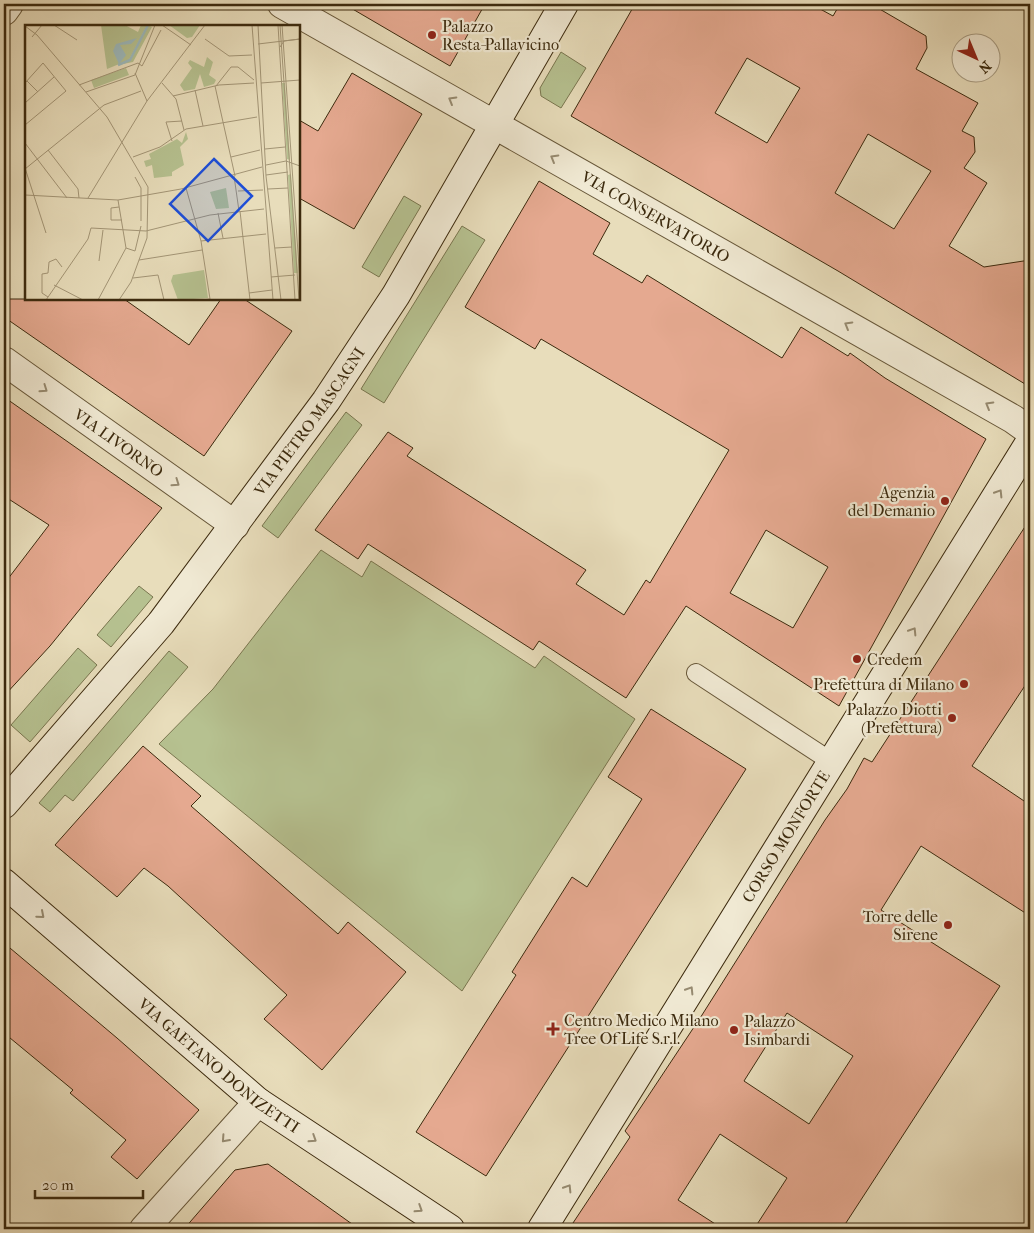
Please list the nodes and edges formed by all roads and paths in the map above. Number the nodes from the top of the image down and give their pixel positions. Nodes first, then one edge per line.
1 (9, 4) edge
2 (282, 4) edge
3 (564, 4) edge
4 (4, 11) edge
5 (494, 124) junction
6 (4, 360) edge
7 (1030, 431) edge
8 (1030, 442) edge
9 (235, 525) junction
10 (696, 673) dead end
11 (832, 762) junction
12 (4, 804) edge
13 (4, 883) edge
14 (258, 1102) junction
15 (144, 1229) edge
16 (450, 1229) edge
17 (542, 1229) edge

1 - 4 street
5 -> 2 street, VIA CONSERVATORIO
3 - 5 street, VIA PIETRO MASCAGNI
7 -> 5 street, VIA CONSERVATORIO
5 - 9 street, VIA PIETRO MASCAGNI
6 -> 9 street, VIA LIVORNO
11 -> 8 street, CORSO MONFORTE
9 - 12 street, VIA PIETRO MASCAGNI
10 - 11 lane
17 -> 11 street, CORSO MONFORTE
13 -> 14 street, VIA GAETANO DONIZETTI
14 -> 15 street
14 -> 16 street, VIA GAETANO DONIZETTI

